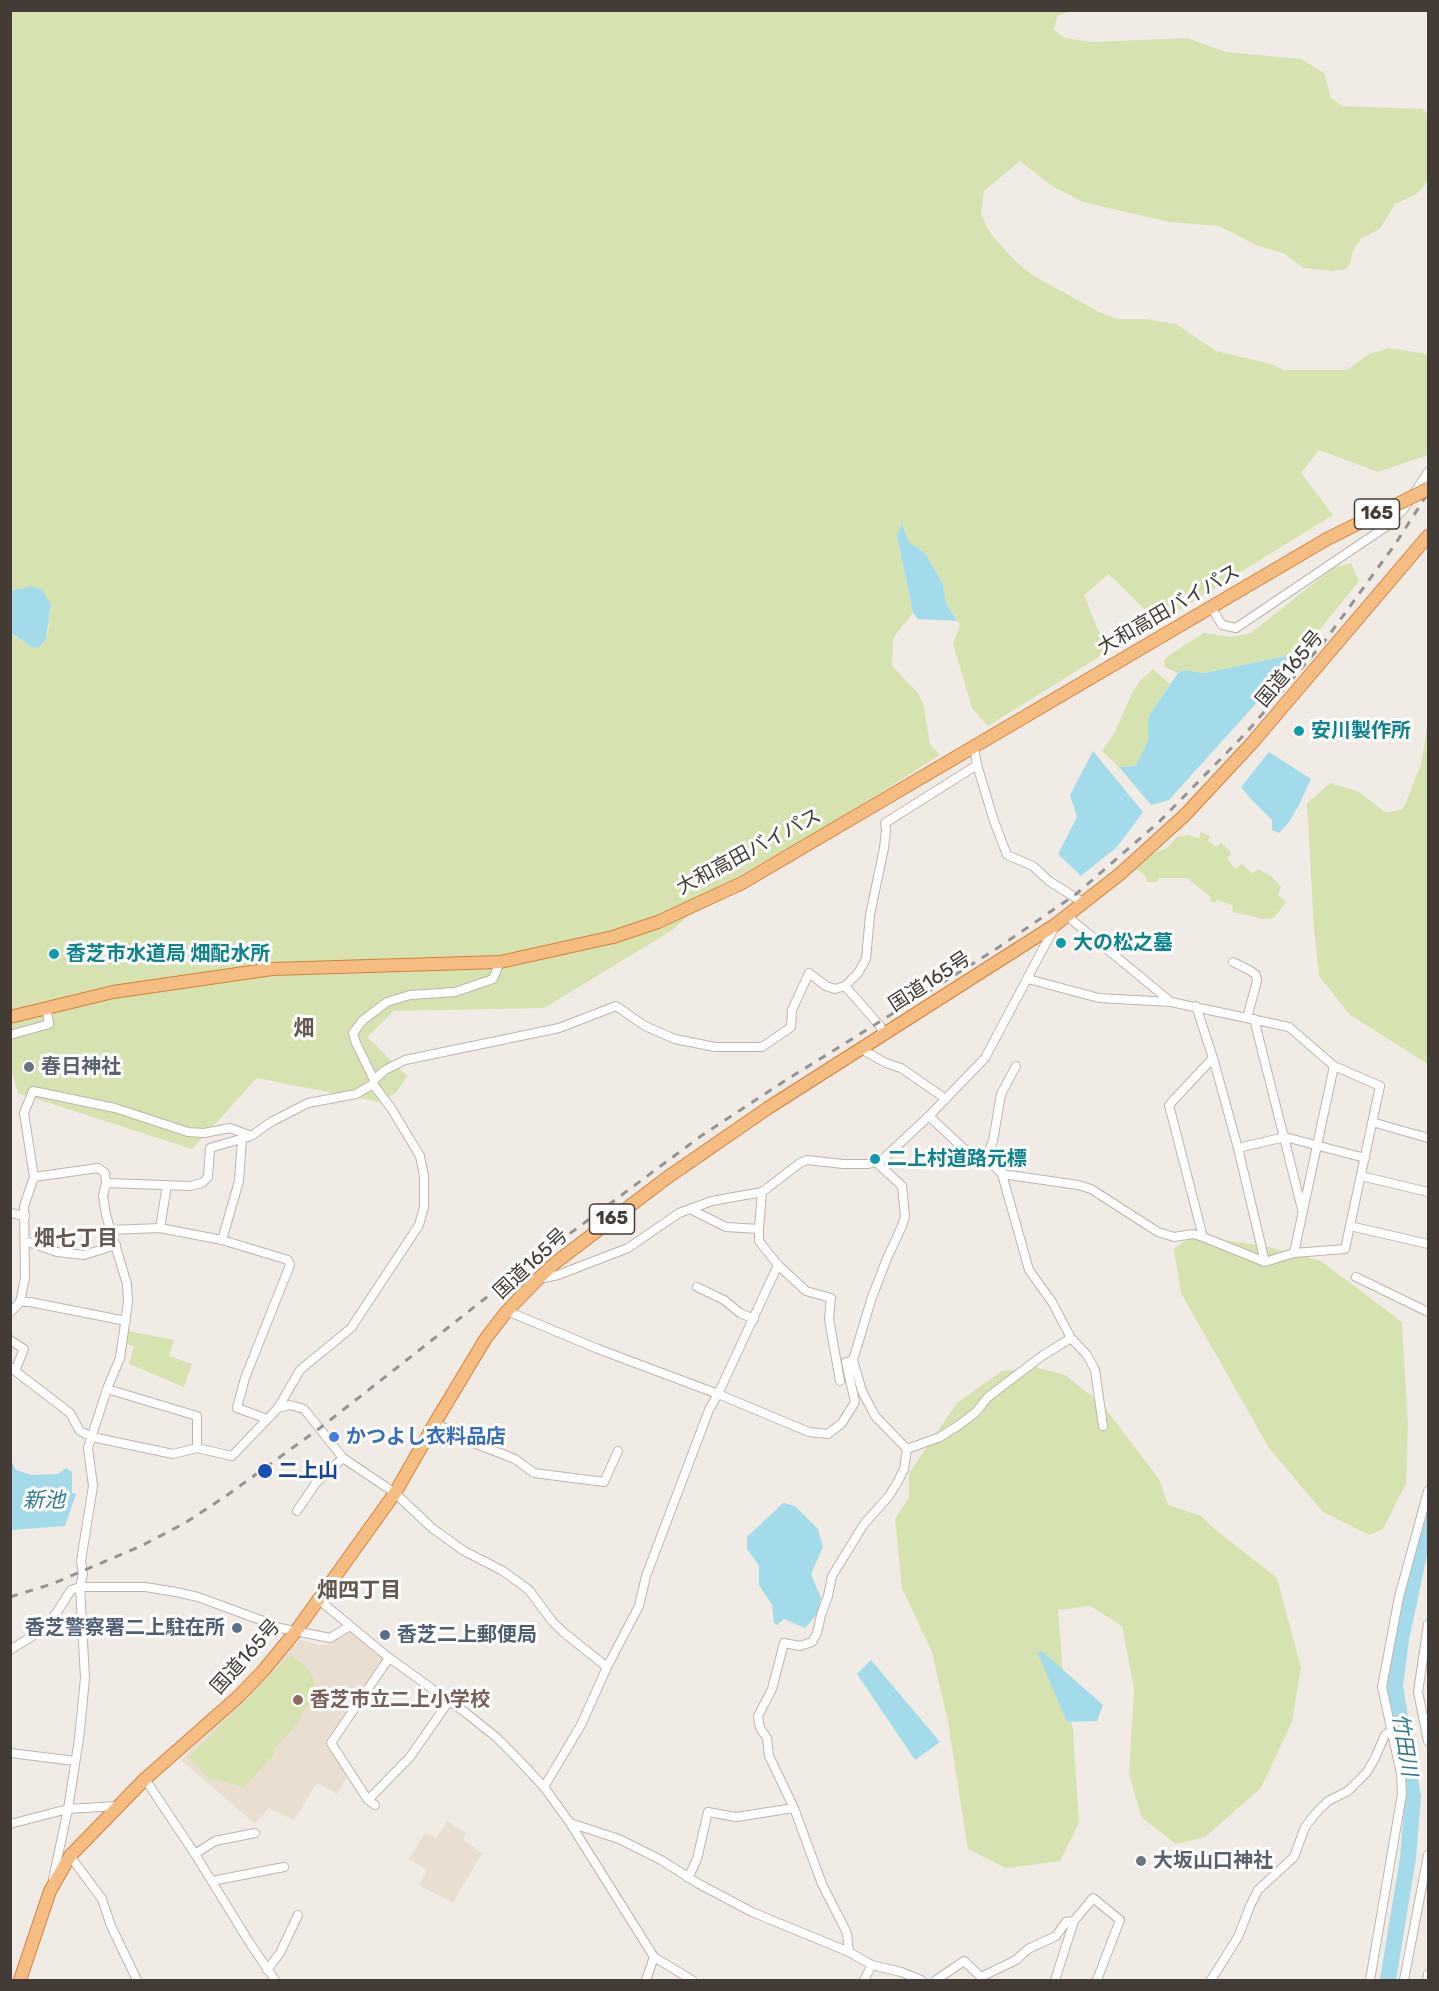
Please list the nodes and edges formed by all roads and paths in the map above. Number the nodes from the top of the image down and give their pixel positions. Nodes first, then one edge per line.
1 (1428, 472) edge
2 (1428, 489) edge
3 (1428, 526) edge
4 (1428, 536) edge
5 (1211, 607) junction
6 (1365, 608) junction
7 (974, 747) junction
8 (977, 765) junction
9 (1084, 903) junction
10 (1067, 916) junction
11 (1055, 925) junction
12 (500, 962) junction
13 (1233, 962) dead end
14 (1028, 979) junction
15 (845, 986) junction
16 (1171, 1002) junction
17 (1196, 1006) junction
18 (46, 1007) junction
19 (10, 1017) edge
20 (1251, 1019) junction
21 (884, 1034) junction
22 (10, 1035) edge
23 (861, 1049) junction
24 (1213, 1058) junction
25 (1016, 1066) dead end
26 (1334, 1066) junction
27 (374, 1082) junction
28 (946, 1099) junction
29 (929, 1116) junction
30 (1372, 1122) junction
31 (250, 1136) junction
32 (1285, 1137) junction
33 (242, 1138) junction
34 (1428, 1138) edge
35 (1317, 1145) junction
36 (1238, 1148) junction
37 (1365, 1158) junction
38 (986, 1160) junction
39 (877, 1163) junction
40 (1002, 1174) junction
41 (1361, 1176) junction
42 (34, 1177) junction
43 (106, 1183) junction
44 (167, 1185) junction
45 (762, 1192) junction
46 (1428, 1192) edge
47 (690, 1209) junction
48 (1302, 1209) junction
49 (10, 1213) edge
50 (25, 1216) junction
51 (1350, 1226) junction
52 (160, 1228) junction
53 (759, 1229) junction
54 (111, 1230) junction
55 (1203, 1237) junction
56 (222, 1240) junction
57 (25, 1241) junction
58 (1428, 1244) edge
59 (116, 1245) junction
60 (1294, 1253) junction
61 (1265, 1262) junction
62 (778, 1265) junction
63 (1356, 1277) dead end
64 (538, 1279) junction
65 (697, 1287) dead end
66 (20, 1302) junction
67 (507, 1311) junction
68 (1428, 1312) edge
69 (10, 1313) edge
70 (754, 1318) junction
71 (126, 1321) junction
72 (1071, 1338) junction
73 (10, 1340) edge
74 (853, 1360) junction
75 (13, 1369) edge
76 (840, 1381) dead end
77 (106, 1389) junction
78 (718, 1394) junction
79 (278, 1408) junction
80 (267, 1419) junction
81 (435, 1423) junction
82 (1103, 1426) dead end
83 (92, 1437) junction
84 (197, 1448) junction
85 (907, 1449) junction
86 (618, 1451) dead end
87 (343, 1458) junction
88 (1428, 1491) edge
89 (395, 1493) junction
90 (297, 1511) dead end
91 (80, 1587) junction
92 (319, 1600) junction
93 (1428, 1624) edge
94 (350, 1626) junction
95 (296, 1631) junction
96 (10, 1650) edge
97 (389, 1658) junction
98 (607, 1667) junction
99 (449, 1701) junction
100 (1391, 1730) junction
101 (1428, 1741) edge
102 (10, 1753) edge
103 (75, 1761) junction
104 (145, 1779) junction
105 (544, 1787) junction
106 (117, 1806) junction
107 (794, 1808) junction
108 (68, 1809) junction
109 (570, 1823) junction
110 (10, 1824) edge
111 (255, 1833) dead end
112 (195, 1854) junction
113 (70, 1856) junction
114 (1428, 1858) edge
115 (284, 1866) dead end
116 (688, 1878) junction
117 (212, 1881) junction
118 (50, 1891) junction
119 (298, 1915) dead end
120 (1074, 1921) junction
121 (849, 1952) junction
122 (654, 1957) junction
123 (872, 1965) junction
124 (267, 1970) junction
125 (20, 1980) edge
126 (137, 1980) edge
127 (275, 1980) edge
128 (646, 1980) edge
129 (692, 1980) edge
130 (864, 1980) edge
131 (921, 1980) edge
132 (936, 1980) edge
133 (1055, 1980) edge
134 (1097, 1980) edge
135 (1211, 1980) edge
136 (1370, 1980) edge
137 (1404, 1980) edge

1 - 5 street
2 - 5 highway, 大和高田バイパス / 165, bridge
3 - 6 highway, 国道165号 / 165
4 - 6 highway, 国道165号 / 165
5 - 7 highway, 大和高田バイパス / 165
6 - 9 highway, 国道165号 / 165
7 - 8 street
7 - 12 highway, 大和高田バイパス / 165
8 - 9 street
8 - 15 street
9 - 10 highway, 国道165号 / 165
10 - 11 highway, 国道165号 / 165
10 - 16 street
11 - 14 street
11 - 21 highway, 国道165号 / 165
12 - 18 highway, 大和高田バイパス / 165
12 - 27 street
13 - 20 street
14 - 16 street
14 - 28 street
15 - 21 street
15 - 27 street
16 - 17 street
17 - 20 street
17 - 24 street
18 - 19 highway, 大和高田バイパス / 165
18 - 22 street
20 - 26 street
20 - 32 street
21 - 23 highway, 国道165号 / 165
23 - 28 street
23 - 64 highway, 国道165号 / 165
24 - 36 street
24 - 55 street
25 - 38 street
26 - 30 street
26 - 35 street
27 - 31 street
27 - 79 street
28 - 29 street
29 - 38 street
29 - 39 street
30 - 34 street
30 - 37 street
31 - 33 street
31 - 42 street
32 - 35 street
32 - 36 street
32 - 48 street
33 - 44 street
33 - 56 street
35 - 37 street
35 - 48 street
36 - 61 street
37 - 41 street
38 - 40 street
39 - 45 street
39 - 74 street
40 - 55 street
40 - 72 street
41 - 46 street
41 - 51 street
42 - 43 street
42 - 50 street
43 - 44 street
43 - 54 street
44 - 52 street
45 - 47 street
45 - 53 street
47 - 53 street
47 - 64 street
48 - 60 street
49 - 50 street
50 - 57 street
51 - 58 street
51 - 60 street
52 - 54 street
52 - 56 street
53 - 62 street
54 - 59 street
55 - 61 street
56 - 80 street
57 - 59 street
57 - 66 street
59 - 71 street
60 - 61 street
62 - 70 street
62 - 76 street
63 - 68 street
64 - 67 highway, 国道165号 / 165
65 - 70 street
66 - 69 street
66 - 71 street
67 - 78 street
67 - 81 highway, 国道165号 / 165
70 - 78 street
71 - 77 street
72 - 82 street
72 - 85 street
73 - 75 street
74 - 78 street
74 - 85 street
75 - 83 street
77 - 83 street
77 - 84 street
78 - 98 street
79 - 80 street
79 - 87 street
80 - 84 street
81 - 86 street
81 - 89 highway, 国道165号 / 165
83 - 84 street
83 - 91 street
85 - 107 street
87 - 89 street
87 - 90 street
88 - 100 street
89 - 92 highway, 国道165号 / 165
89 - 98 street
91 - 95 street
91 - 96 street
91 - 103 street
92 - 94 street
92 - 95 highway, 国道165号 / 165
93 - 101 street
94 - 95 street
94 - 97 street
95 - 104 highway, 国道165号 / 165
97 - 99 street
97 - 99 street
98 - 105 street
99 - 105 street
100 - 135 street
100 - 136 street
102 - 103 street
103 - 108 street
104 - 106 highway, 国道165号 / 165
104 - 112 street
105 - 109 street
106 - 108 street
106 - 113 highway, 国道165号 / 165
107 - 116 street
107 - 121 street
108 - 110 street
108 - 118 street
109 - 116 street
109 - 122 street
111 - 112 street
112 - 117 street
113 - 118 highway, 国道165号 / 165
113 - 126 street
114 - 137 street
115 - 117 street
116 - 121 street
117 - 124 street
118 - 125 highway, 国道165号 / 165
119 - 124 street
120 - 132 street
120 - 133 street
120 - 134 street
121 - 123 street
122 - 128 street
122 - 129 street
123 - 130 street
123 - 131 street
124 - 127 street

